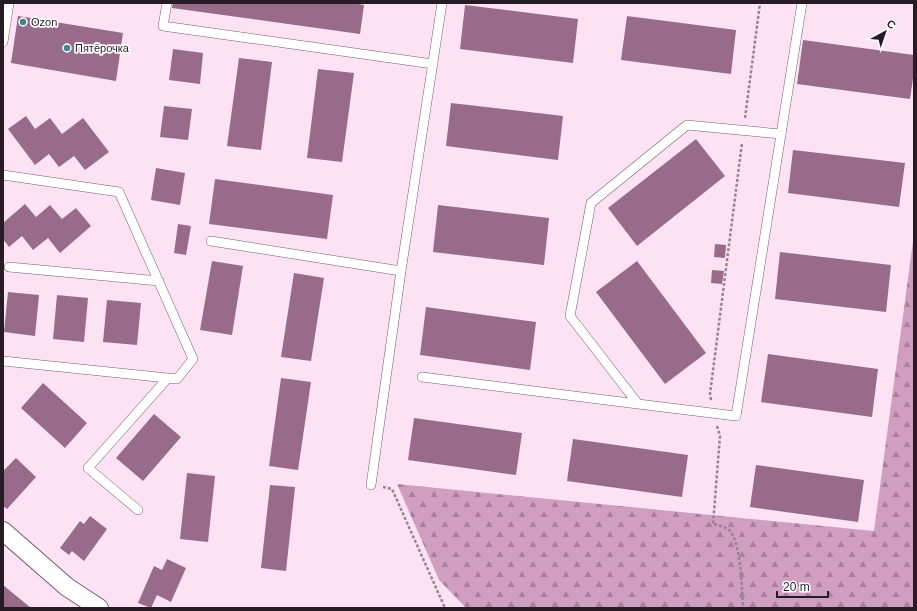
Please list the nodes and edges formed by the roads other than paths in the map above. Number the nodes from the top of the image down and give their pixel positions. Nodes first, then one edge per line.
1 (9, 3) edge
2 (167, 3) edge
3 (442, 3) edge
4 (802, 3) edge
5 (3, 42) edge
6 (432, 64) junction
7 (781, 134) junction
8 (3, 175) edge
9 (211, 241) dead end
10 (9, 267) dead end
11 (401, 271) junction
12 (159, 281) junction
13 (3, 361) edge
14 (422, 377) dead end
15 (167, 379) junction
16 (638, 404) junction
17 (371, 485) road end
18 (138, 510) dead end
19 (3, 531) edge
20 (99, 608) edge

1 - 5 lane
2 - 6 lane
3 - 6 lane
4 - 7 lane
6 - 11 lane
7 - 16 lane
7 - 16 lane
8 - 12 lane
9 - 11 lane
10 - 12 lane
11 - 17 lane
12 - 15 lane
13 - 15 lane
14 - 16 lane
15 - 18 lane
19 - 20 street

